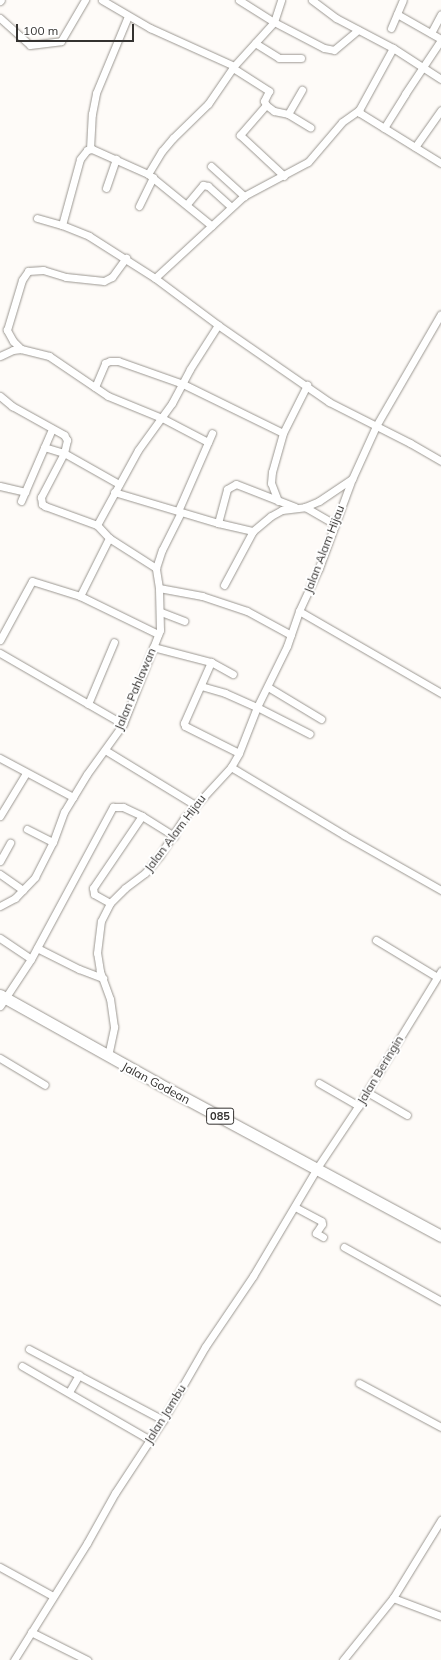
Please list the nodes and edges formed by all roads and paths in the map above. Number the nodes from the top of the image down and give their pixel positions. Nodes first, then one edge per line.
1 (85, 0) edge
2 (102, 0) edge
3 (239, 0) edge
4 (281, 0) edge
5 (312, 0) edge
6 (403, 0) edge
7 (397, 14) junction
8 (441, 14) edge
9 (128, 16) junction
10 (0, 18) edge
11 (274, 22) junction
12 (391, 28) dead end
13 (358, 30) junction
14 (431, 33) junction
15 (441, 40) edge
16 (255, 43) junction
17 (393, 48) junction
18 (301, 58) dead end
19 (234, 67) junction
20 (422, 67) junction
21 (441, 79) edge
22 (302, 90) dead end
23 (266, 105) junction
24 (359, 110) junction
25 (441, 110) edge
26 (288, 114) junction
27 (310, 127) dead end
28 (384, 128) junction
29 (415, 147) junction
30 (90, 149) junction
31 (116, 159) junction
32 (441, 164) edge
33 (211, 166) dead end
34 (150, 175) junction
35 (284, 176) junction
36 (106, 188) dead end
37 (244, 196) junction
38 (187, 204) junction
39 (139, 206) dead end
40 (231, 207) junction
41 (37, 218) dead end
42 (62, 225) junction
43 (212, 226) junction
44 (126, 258) junction
45 (155, 278) junction
46 (441, 314) edge
47 (218, 325) junction
48 (21, 349) junction
49 (0, 356) edge
50 (183, 384) junction
51 (307, 385) junction
52 (95, 387) junction
53 (0, 396) edge
54 (162, 418) junction
55 (376, 426) junction
56 (52, 429) junction
57 (212, 433) dead end
58 (283, 433) junction
59 (208, 442) junction
60 (44, 448) junction
61 (64, 453) junction
62 (441, 461) edge
63 (352, 479) junction
64 (119, 484) junction
65 (0, 486) edge
66 (25, 492) junction
67 (114, 492) junction
68 (21, 501) dead end
69 (278, 501) junction
70 (305, 507) junction
71 (296, 508) junction
72 (180, 512) junction
73 (218, 523) junction
74 (334, 524) junction
75 (97, 525) junction
76 (253, 531) junction
77 (109, 538) junction
78 (156, 568) junction
79 (224, 585) dead end
80 (159, 588) junction
81 (80, 596) junction
82 (161, 612) junction
83 (299, 612) junction
84 (184, 621) dead end
85 (158, 634) junction
86 (291, 635) junction
87 (0, 640) edge
88 (114, 642) dead end
89 (153, 647) junction
90 (0, 654) edge
91 (211, 662) junction
92 (233, 674) dead end
93 (201, 686) junction
94 (268, 687) junction
95 (441, 694) edge
96 (88, 704) junction
97 (257, 707) junction
98 (321, 719) dead end
99 (123, 724) junction
100 (310, 734) dead end
101 (106, 750) junction
102 (239, 753) junction
103 (0, 758) edge
104 (231, 767) junction
105 (26, 773) junction
106 (73, 797) junction
107 (195, 805) junction
108 (2, 808) edge
109 (0, 816) edge
110 (142, 816) junction
111 (27, 829) dead end
112 (174, 836) junction
113 (53, 842) junction
114 (10, 843) dead end
115 (0, 861) edge
116 (0, 874) edge
117 (23, 890) junction
118 (441, 890) edge
119 (110, 904) junction
120 (0, 906) edge
121 (0, 938) edge
122 (376, 940) dead end
123 (37, 948) junction
124 (31, 959) junction
125 (439, 974) edge
126 (103, 978) junction
127 (2, 1000) edge
128 (108, 1056) junction
129 (0, 1058) edge
130 (319, 1083) dead end
131 (45, 1085) dead end
132 (367, 1092) junction
133 (359, 1106) junction
134 (407, 1114) dead end
135 (317, 1168) junction
136 (295, 1207) junction
137 (441, 1236) edge
138 (323, 1237) dead end
139 (344, 1246) dead end
140 (441, 1301) edge
141 (30, 1349) dead end
142 (22, 1366) dead end
143 (79, 1375) junction
144 (359, 1383) dead end
145 (69, 1392) junction
146 (164, 1420) junction
147 (441, 1427) edge
148 (150, 1440) junction
149 (441, 1520) edge
150 (0, 1567) edge
151 (54, 1596) junction
152 (393, 1598) junction
153 (441, 1616) edge
154 (31, 1632) junction
155 (14, 1660) edge
156 (87, 1660) edge
157 (343, 1660) edge

1 - 10 street
2 - 9 street
3 - 11 street
4 - 11 street
5 - 13 street
6 - 7 street
7 - 12 street
7 - 14 street
8 - 14 street
9 - 19 street
9 - 30 street
11 - 13 street
11 - 16 street
13 - 17 street
14 - 15 street
15 - 20 street
16 - 18 street
16 - 19 street
17 - 20 street
17 - 24 street
19 - 23 street
19 - 34 street
20 - 21 street
20 - 28 street
22 - 26 street
23 - 26 street
23 - 35 street
24 - 28 street
24 - 35 street
25 - 29 street
26 - 27 street
28 - 29 street
29 - 32 street
30 - 31 street
30 - 42 street
31 - 34 street
31 - 36 street
33 - 37 street
34 - 38 street
34 - 39 street
35 - 37 street
37 - 40 street
38 - 40 street
38 - 43 street
40 - 43 street
41 - 42 street
42 - 44 street
43 - 45 street
44 - 45 street
44 - 48 street
45 - 47 street
46 - 55 street, Jalan Alam Hijau
47 - 50 street
47 - 51 street
48 - 49 street
48 - 52 street
50 - 52 street
50 - 54 street
50 - 58 street
51 - 55 street
51 - 58 street
52 - 54 street
53 - 56 street
54 - 59 street
54 - 64 street
55 - 62 street
55 - 63 street, Jalan Alam Hijau
56 - 60 street
56 - 61 street
57 - 59 street, Jalan Pahlawan
58 - 69 street
59 - 72 street, Jalan Pahlawan
60 - 61 street
60 - 66 street
61 - 64 street
61 - 75 street
63 - 70 street
63 - 74 street, Jalan Alam Hijau
64 - 67 street
65 - 66 street
66 - 68 street
67 - 72 street
67 - 75 street
69 - 71 street
69 - 73 street
70 - 71 street
70 - 74 street
71 - 76 street
72 - 73 street
72 - 78 street, Jalan Pahlawan
73 - 76 street
74 - 83 street, Jalan Alam Hijau
75 - 77 street
76 - 79 street
77 - 78 street
77 - 81 street
78 - 80 street, Jalan Pahlawan
80 - 82 street, Jalan Pahlawan
80 - 86 street
81 - 85 street
81 - 87 street
82 - 84 street
82 - 85 street, Jalan Pahlawan
83 - 86 street, Jalan Alam Hijau
83 - 95 street
85 - 89 street, Jalan Pahlawan
86 - 94 street, Jalan Alam Hijau
88 - 96 street
89 - 91 street
89 - 99 street, Jalan Pahlawan
90 - 96 street
91 - 92 street
91 - 93 street
93 - 97 street
93 - 102 street
94 - 97 street, Jalan Alam Hijau
94 - 98 street
96 - 99 street
97 - 100 street
97 - 102 street, Jalan Alam Hijau
99 - 101 street, Jalan Pahlawan
101 - 106 street, Jalan Pahlawan
101 - 107 street
102 - 104 street, Jalan Alam Hijau
103 - 105 street
104 - 107 street, Jalan Alam Hijau
104 - 118 street
105 - 106 street
105 - 108 street
106 - 113 street, Jalan Pahlawan
107 - 112 street, Jalan Alam Hijau
108 - 109 street
110 - 112 street
110 - 119 street
110 - 123 street
111 - 113 street
112 - 119 street, Jalan Alam Hijau
113 - 117 street, Jalan Pahlawan
114 - 115 street
116 - 117 street
117 - 120 street, Jalan Pahlawan
119 - 126 street, Jalan Alam Hijau
121 - 124 street
122 - 125 street
123 - 124 street
123 - 126 street
124 - 127 street
125 - 132 street, Jalan Beringin
126 - 128 street, Jalan Alam Hijau
127 - 128 main road, Jalan Godean / 085
128 - 135 main road, Jalan Godean / 085
129 - 131 street
130 - 133 street
132 - 133 street, Jalan Beringin
132 - 134 street
133 - 135 street, Jalan Beringin
135 - 136 street, Jalan Jambu
135 - 137 main road, Jalan Godean / 085
136 - 138 street
136 - 146 street, Jalan Jambu
139 - 140 street
141 - 143 street
142 - 145 street
143 - 145 street
143 - 146 street
144 - 147 street
145 - 148 street
146 - 148 street, Jalan Jambu
148 - 151 street, Jalan Jambu
149 - 152 street
150 - 151 street
151 - 154 street, Jalan Jambu
152 - 153 street
152 - 157 street
154 - 155 street, Jalan Jambu
154 - 156 street

